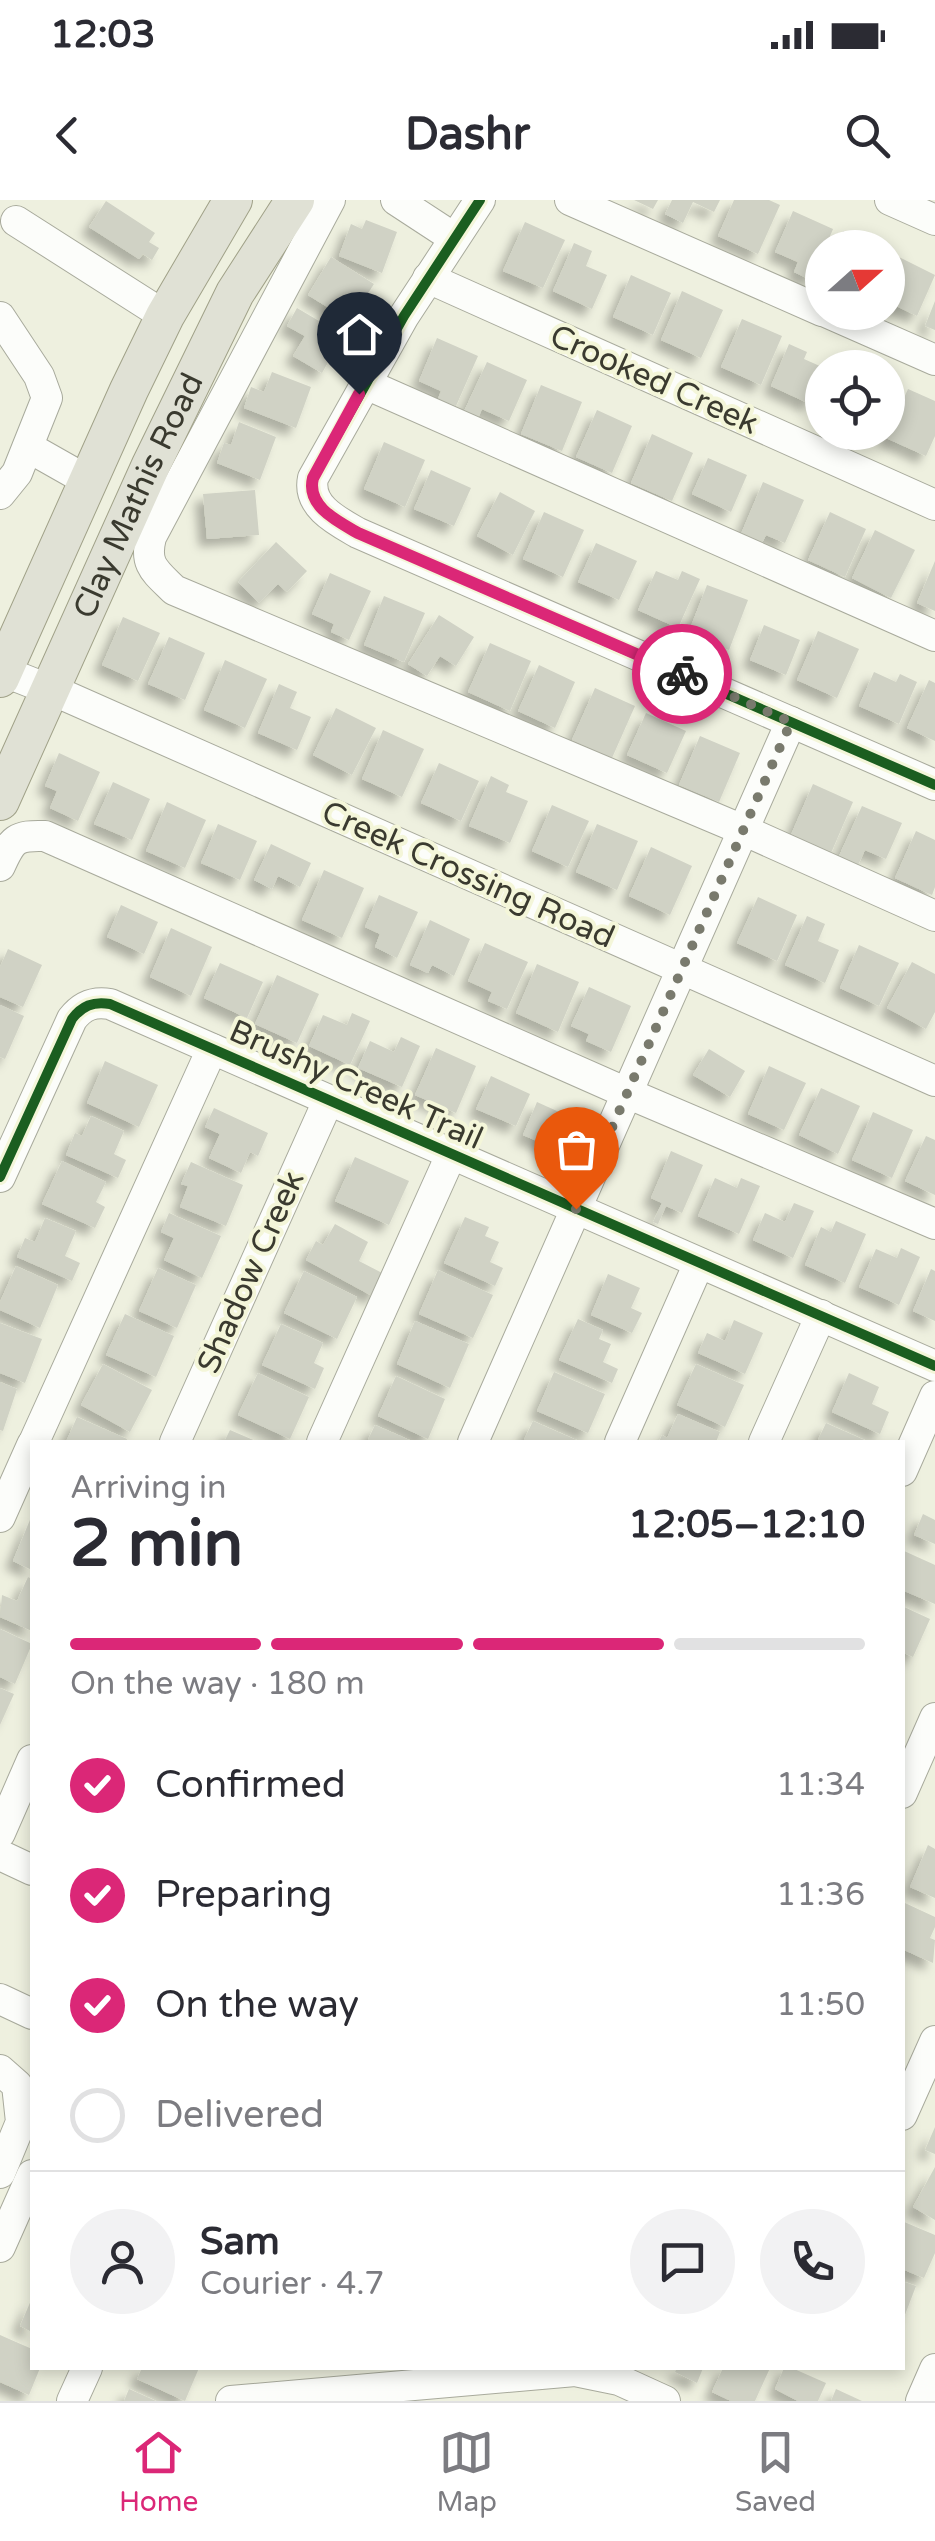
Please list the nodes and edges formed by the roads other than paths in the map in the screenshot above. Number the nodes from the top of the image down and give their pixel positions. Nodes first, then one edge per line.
1 (233, 200) edge
2 (295, 200) edge
3 (330, 200) edge
4 (396, 200) edge
5 (480, 200) edge
6 (570, 200) edge
7 (890, 200) edge
8 (935, 220) edge
9 (16, 221) dead end
10 (454, 238) junction
11 (428, 278) junction
12 (805, 304) edge
13 (165, 316) junction
14 (0, 317) edge
15 (866, 330) edge
16 (935, 360) edge
17 (366, 384) junction
18 (28, 447) junction
19 (88, 481) junction
20 (0, 494) edge
21 (935, 505) edge
22 (935, 636) edge
23 (1, 673) edge
24 (50, 690) junction
25 (791, 722) junction
26 (935, 786) edge
27 (0, 801) edge
28 (744, 830) junction
29 (0, 866) edge
30 (935, 916) edge
31 (681, 970) junction
32 (212, 1049) junction
33 (935, 1081) edge
34 (627, 1093) junction
35 (328, 1101) junction
36 (451, 1155) junction
37 (0, 1177) edge
38 (576, 1209) junction
39 (935, 1224) edge
40 (699, 1263) junction
41 (821, 1315) junction
42 (935, 1366) edge
43 (935, 1396) edge
44 (35, 1440) edge
45 (176, 1440) edge
46 (323, 1440) edge
47 (474, 1440) edge
48 (621, 1440) edge
49 (765, 1440) edge
50 (30, 1451) edge
51 (905, 1464) edge
52 (0, 1517) edge
53 (935, 1718) edge
54 (30, 1764) edge
55 (905, 1786) edge
56 (0, 1832) edge
57 (0, 1855) edge
58 (30, 1869) edge
59 (0, 1999) edge
60 (30, 2013) edge
61 (935, 2041) edge
62 (0, 2070) edge
63 (905, 2107) edge
64 (0, 2174) edge
65 (30, 2180) edge
66 (0, 2247) edge
67 (87, 2370) edge
68 (72, 2401) edge
69 (231, 2401) edge
70 (665, 2401) edge

1 - 13 main road, Clay Mathis Road
2 - 24 main road, Clay Mathis Road
3 - 28 street
4 - 10 street
5 - 10 street
6 - 12 street
7 - 8 street
9 - 13 street
10 - 11 street
11 - 17 street
11 - 21 street, Crooked Creek
13 - 19 main road, Clay Mathis Road
14 - 18 street
15 - 16 street
17 - 22 street
17 - 25 street
18 - 19 street
18 - 20 street
19 - 23 main road, Clay Mathis Road
23 - 24 street, Creek Crossing Road
24 - 27 main road, Clay Mathis Road
24 - 31 street, Creek Crossing Road
25 - 26 street
25 - 28 street
28 - 30 street
28 - 31 street
29 - 34 street
31 - 33 street, Creek Crossing Road
31 - 34 street
32 - 35 street, Brushy Creek Trail
32 - 37 street, Brushy Creek Trail
32 - 44 street
34 - 38 street
34 - 39 street
35 - 36 street, Brushy Creek Trail
35 - 45 street, Shadow Creek
36 - 38 street, Brushy Creek Trail
36 - 46 street
38 - 40 street, Brushy Creek Trail
38 - 47 street
40 - 41 street, Brushy Creek Trail
40 - 48 street
41 - 42 street, Brushy Creek Trail
41 - 49 street
43 - 51 street
50 - 52 street
53 - 55 street
54 - 56 street
57 - 58 street
59 - 60 street
61 - 63 street
62 - 64 street
65 - 66 street
67 - 68 street
69 - 70 street

